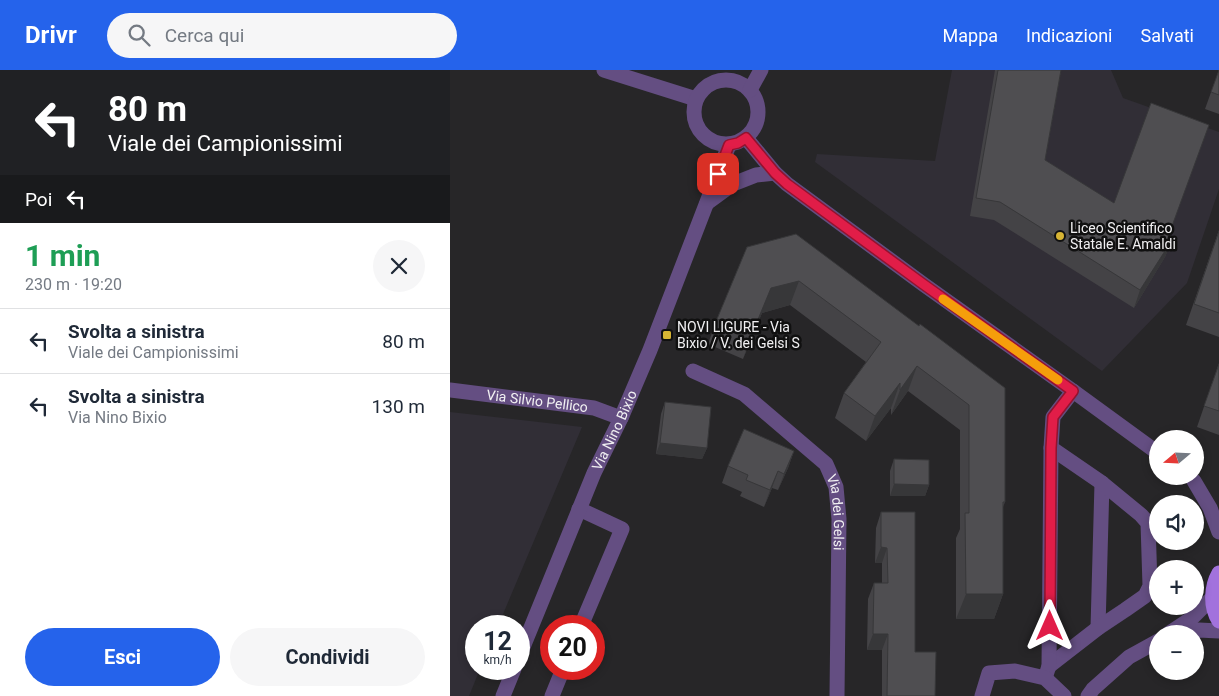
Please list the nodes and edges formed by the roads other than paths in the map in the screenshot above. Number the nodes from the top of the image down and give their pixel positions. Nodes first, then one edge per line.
1 (604, 70) edge
2 (761, 70) edge
3 (750, 90) junction
4 (696, 99) junction
5 (746, 138) junction
6 (729, 145) junction
7 (775, 173) junction
8 (707, 203) junction
9 (693, 370) dead end
10 (450, 390) edge
11 (1073, 391) junction
12 (621, 418) junction
13 (1149, 446) edge
14 (1051, 448) junction
15 (1102, 483) junction
16 (1195, 485) edge
17 (1200, 485) edge
18 (1219, 501) edge
19 (579, 509) junction
20 (1219, 532) edge
21 (1219, 573) edge
22 (1212, 598) junction
23 (586, 615) edge
24 (1219, 621) edge
25 (1181, 625) edge
26 (1098, 628) junction
27 (530, 630) edge
28 (1204, 630) edge
29 (1219, 631) edge
30 (1149, 645) edge
31 (1047, 672) junction
32 (510, 680) edge
33 (559, 680) edge
34 (503, 696) edge
35 (552, 696) edge
36 (837, 696) edge
37 (982, 696) edge
38 (1064, 696) edge
39 (1088, 696) edge

1 - 4 street
2 - 3 street
3 - 4 street
3 - 5 street
4 - 6 street
5 - 6 street
5 - 7 street
6 - 8 street, Via Nino Bixio
7 - 8 street
7 - 11 street
8 - 12 street, Via Nino Bixio
9 - 36 street, Via dei Gelsi
10 - 12 street, Via Silvio Pellico
11 - 13 street
11 - 14 street
12 - 19 street, Via Nino Bixio
14 - 15 street
14 - 31 street
15 - 26 street
15 - 26 street
16 - 20 street
17 - 18 street
19 - 23 street
19 - 27 street, Via Nino Bixio
21 - 22 main road
22 - 24 main road
22 - 25 street
26 - 31 street
28 - 29 street
30 - 39 street
31 - 37 street
31 - 38 street
32 - 34 street
33 - 35 street

